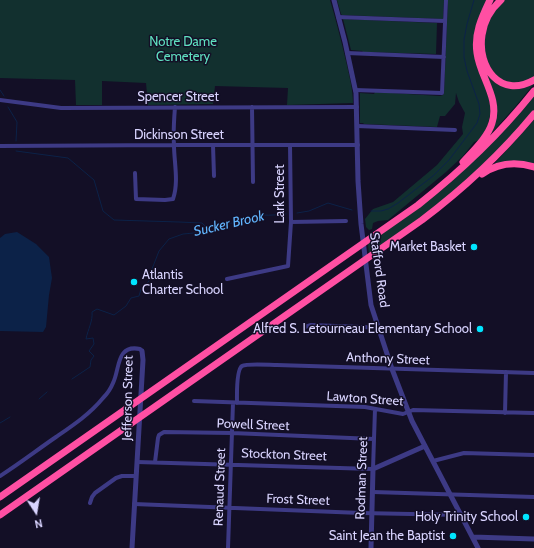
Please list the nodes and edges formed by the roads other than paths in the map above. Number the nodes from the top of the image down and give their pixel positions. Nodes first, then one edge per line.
1 (334, 0) edge
2 (446, 0) edge
3 (490, 0) edge
4 (501, 0) edge
5 (338, 17) junction
6 (445, 21) junction
7 (347, 53) junction
8 (444, 57) junction
9 (534, 80) edge
10 (355, 90) junction
11 (534, 91) edge
12 (0, 100) edge
13 (175, 107) junction
14 (252, 107) junction
15 (357, 107) junction
16 (534, 114) edge
17 (357, 126) junction
18 (455, 130) dead end
19 (174, 145) junction
20 (213, 145) junction
21 (252, 145) junction
22 (290, 145) junction
23 (358, 145) junction
24 (0, 146) edge
25 (534, 167) edge
26 (135, 174) dead end
27 (214, 176) dead end
28 (253, 182) dead end
29 (452, 196) junction
30 (397, 220) junction
31 (346, 221) dead end
32 (291, 222) junction
33 (226, 279) dead end
34 (305, 327) dead end
35 (378, 328) junction
36 (411, 329) dead end
37 (142, 350) joint
38 (241, 367) joint
39 (392, 369) junction
40 (506, 372) junction
41 (534, 374) edge
42 (194, 401) dead end
43 (235, 403) junction
44 (375, 409) junction
45 (408, 412) junction
46 (505, 412) junction
47 (534, 413) edge
48 (232, 434) junction
49 (374, 439) junction
50 (425, 446) junction
51 (534, 456) edge
52 (433, 461) junction
53 (137, 462) junction
54 (156, 462) junction
55 (231, 465) junction
56 (374, 469) junction
57 (0, 476) edge
58 (136, 476) junction
59 (373, 492) junction
60 (450, 494) junction
61 (0, 497) edge
62 (534, 497) edge
63 (90, 503) dead end
64 (134, 504) junction
65 (229, 508) junction
66 (372, 513) junction
67 (0, 515) edge
68 (461, 515) junction
69 (472, 537) junction
70 (534, 539) edge
71 (132, 548) edge
72 (137, 548) edge
73 (228, 548) edge
74 (371, 548) edge
75 (478, 548) edge

1 - 5 street, Stafford Road
2 - 6 street
3 - 30 highway
4 - 9 highway
5 - 6 street
5 - 7 street, Stafford Road
6 - 8 street
7 - 8 street
7 - 10 street, Stafford Road
8 - 10 street
10 - 15 street, Stafford Road
11 - 30 highway
12 - 13 street, Spencer Street
13 - 14 street, Spencer Street
13 - 19 street
14 - 15 street, Spencer Street
14 - 21 street
15 - 17 street, Stafford Road
16 - 29 highway
17 - 18 street
17 - 23 street, Stafford Road
19 - 20 street, Dickinson Street
19 - 24 street, Dickinson Street
19 - 26 street
20 - 21 street, Dickinson Street
20 - 27 street
21 - 22 street, Dickinson Street
21 - 28 street
22 - 23 street, Dickinson Street
22 - 32 street, Lark Street
23 - 35 street, Stafford Road
25 - 29 highway
29 - 67 highway
30 - 61 highway
31 - 32 street
32 - 33 street, Lark Street
34 - 35 street
35 - 36 street
35 - 39 street, Stafford Road
37 - 53 street, Jefferson Street
37 - 57 street, Jefferson Street
38 - 39 street, Anthony Street
38 - 43 street, Renaud Street
39 - 40 street, Anthony Street
39 - 45 street, Stafford Road
40 - 41 street, Anthony Street
40 - 46 street
42 - 43 street, Lawton Street
43 - 44 street, Lawton Street
43 - 48 street, Renaud Street
44 - 45 street, Lawton Street
44 - 49 street, Rodman Street
45 - 46 street, Lawton Street
45 - 50 street, Stafford Road
46 - 47 street, Lawton Street
48 - 49 street, Powell Street
48 - 54 street, Powell Street
48 - 55 street, Renaud Street
49 - 56 street, Rodman Street
50 - 52 street, Stafford Road
50 - 56 street, Stockton Street
51 - 52 street
52 - 60 street, Stafford Road
53 - 54 street, Stockton Street
53 - 58 street, Jefferson Street
54 - 55 street, Stockton Street
55 - 56 street, Stockton Street
55 - 65 street, Renaud Street
56 - 59 street, Rodman Street
58 - 63 street
58 - 64 street, Jefferson Street
59 - 60 street
59 - 66 street, Rodman Street
60 - 62 street
60 - 68 street, Stafford Road
64 - 65 street, Frost Street
64 - 71 street, Jefferson Street
65 - 66 street, Frost Street
65 - 73 street, Renaud Street
66 - 68 street, Frost Street
66 - 74 street, Rodman Street
68 - 69 street, Stafford Road
69 - 70 street
69 - 75 street, Stafford Road
71 - 72 street

